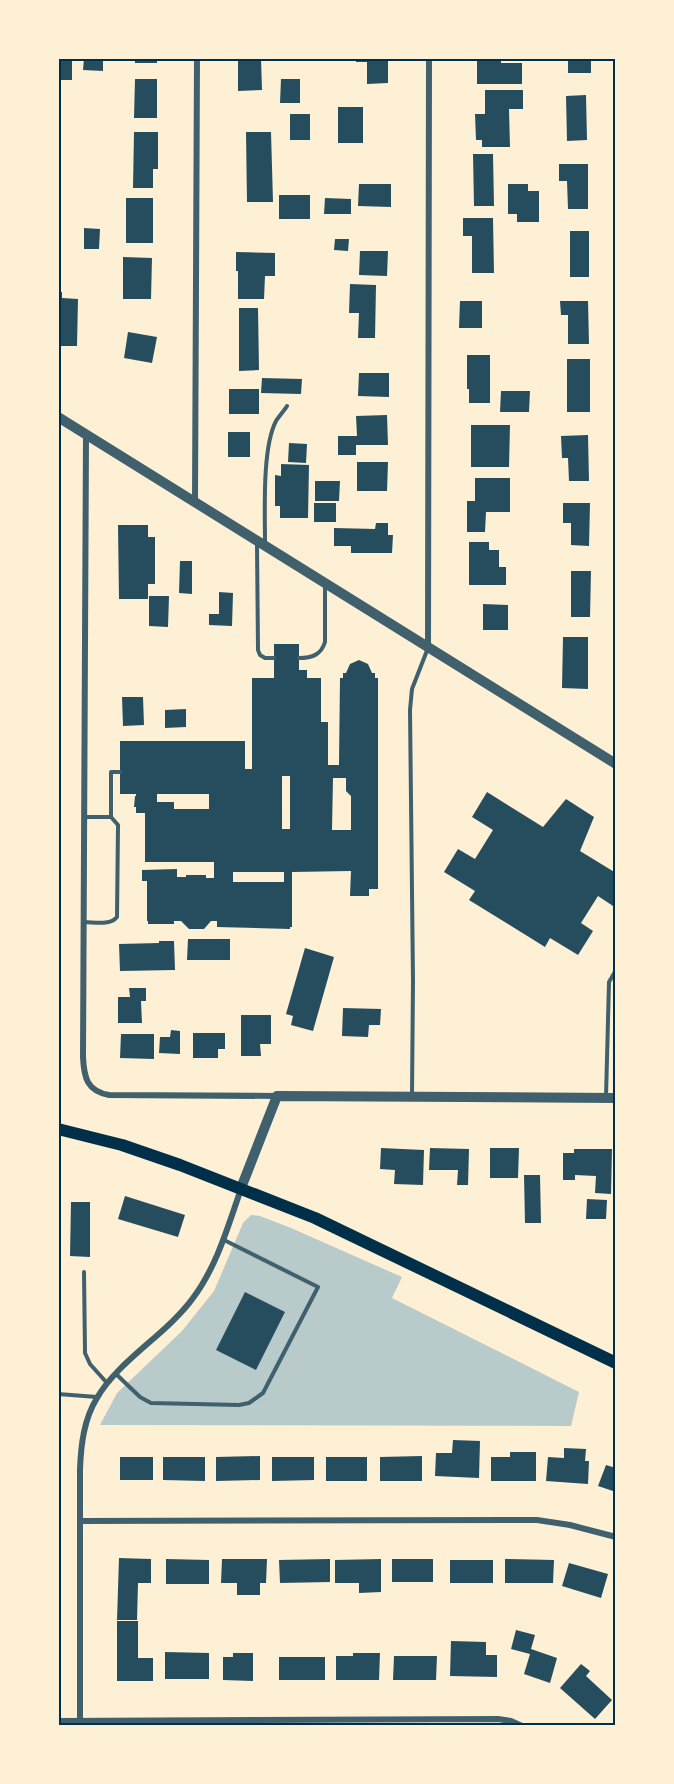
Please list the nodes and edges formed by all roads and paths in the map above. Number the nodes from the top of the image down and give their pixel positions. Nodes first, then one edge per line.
1 (197, 58) edge
2 (429, 58) edge
3 (287, 406) dead end
4 (58, 417) edge
5 (86, 434) junction
6 (195, 502) junction
7 (261, 543) junction
8 (326, 584) junction
9 (428, 648) junction
10 (274, 658) dead end
11 (299, 658) dead end
12 (615, 764) edge
13 (120, 772) dead end
14 (84, 816) junction
15 (111, 816) junction
16 (84, 922) junction
17 (615, 970) edge
18 (277, 1096) junction
19 (412, 1097) junction
20 (611, 1098) edge
21 (58, 1130) edge
22 (241, 1188) junction
23 (222, 1240) junction
24 (84, 1272) dead end
25 (615, 1363) edge
26 (116, 1374) junction
27 (107, 1383) junction
28 (58, 1394) edge
29 (97, 1397) junction
30 (80, 1521) junction
31 (615, 1538) edge
32 (58, 1721) edge
33 (80, 1721) junction
34 (522, 1725) edge

1 - 6 street
2 - 9 street
3 - 7 lane
4 - 5 street
5 - 6 street
5 - 14 street
6 - 7 street
7 - 8 street
7 - 10 lane
8 - 9 street
8 - 11 lane
9 - 12 street
9 - 19 lane
13 - 15 lane
14 - 15 lane
14 - 16 street
15 - 16 lane
16 - 18 street
17 - 20 lane
18 - 19 street
18 - 22 street
19 - 20 street
21 - 22 main road
22 - 23 street
22 - 25 main road
23 - 26 street
23 - 26 lane
24 - 27 lane
26 - 27 street
27 - 29 street
28 - 29 lane
29 - 30 street
30 - 31 street
30 - 33 street
32 - 33 street
33 - 34 street

